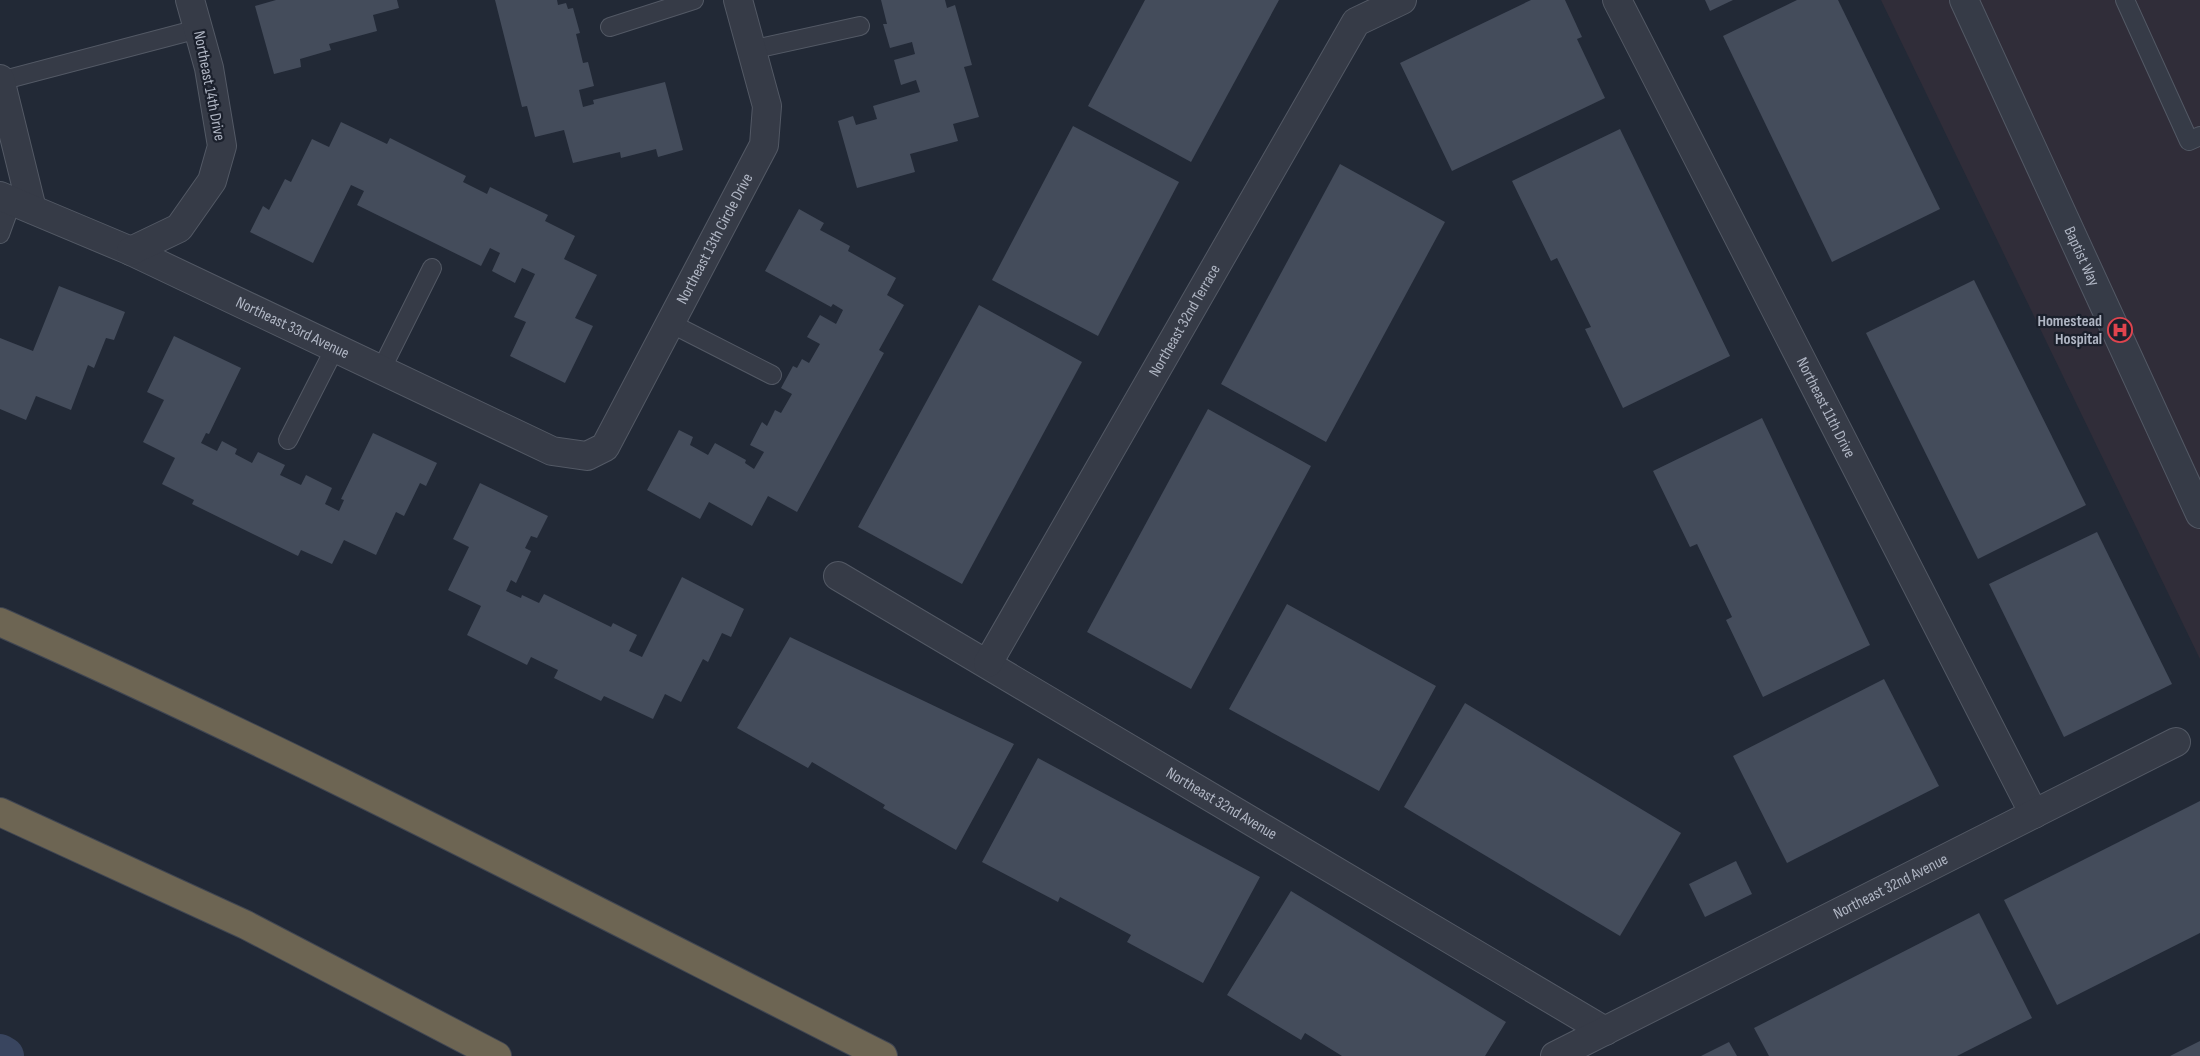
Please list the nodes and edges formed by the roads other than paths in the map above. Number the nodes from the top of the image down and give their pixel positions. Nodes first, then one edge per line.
1 (190, 0) edge
2 (694, 0) edge
3 (738, 0) edge
4 (1402, 0) edge
5 (1617, 0) edge
6 (1964, 0) edge
7 (2125, 0) edge
8 (860, 26) dead end
9 (610, 27) dead end
10 (198, 29) junction
11 (751, 50) junction
12 (0, 80) edge
13 (2200, 136) edge
14 (15, 202) edge
15 (0, 234) edge
16 (131, 251) junction
17 (432, 268) dead end
18 (670, 324) junction
19 (334, 348) junction
20 (381, 370) junction
21 (772, 375) dead end
22 (288, 440) dead end
23 (587, 456) joint
24 (2200, 514) edge
25 (838, 576) dead end
26 (0, 622) edge
27 (988, 663) junction
28 (2176, 742) dead end
29 (0, 812) edge
30 (2034, 814) junction
31 (1605, 1031) junction
32 (497, 1056) edge
33 (883, 1056) edge
34 (1555, 1056) edge

1 - 10 street, Northeast 14th Drive
2 - 9 lane
3 - 11 street, Northeast 13th Circle Drive
4 - 27 street, Northeast 32nd Terrace
5 - 30 street, Northeast 11th Drive
6 - 24 street, Baptist Way
7 - 13 lane
8 - 11 lane
10 - 12 lane
10 - 16 street, Northeast 14th Drive
11 - 18 street, Northeast 13th Circle Drive
12 - 14 street
14 - 15 lane
14 - 16 street, Northeast 33rd Avenue
16 - 19 street, Northeast 33rd Avenue
17 - 20 lane
18 - 21 lane
18 - 23 street, Northeast 13th Circle Drive
19 - 20 street, Northeast 33rd Avenue
19 - 22 lane
20 - 23 street, Northeast 33rd Avenue
25 - 27 street, Northeast 32nd Avenue
26 - 33 highway
27 - 31 street, Northeast 32nd Avenue
28 - 30 street, Northeast 32nd Avenue
29 - 32 highway
30 - 31 street, Northeast 32nd Avenue
31 - 34 street, Northeast 32nd Avenue

